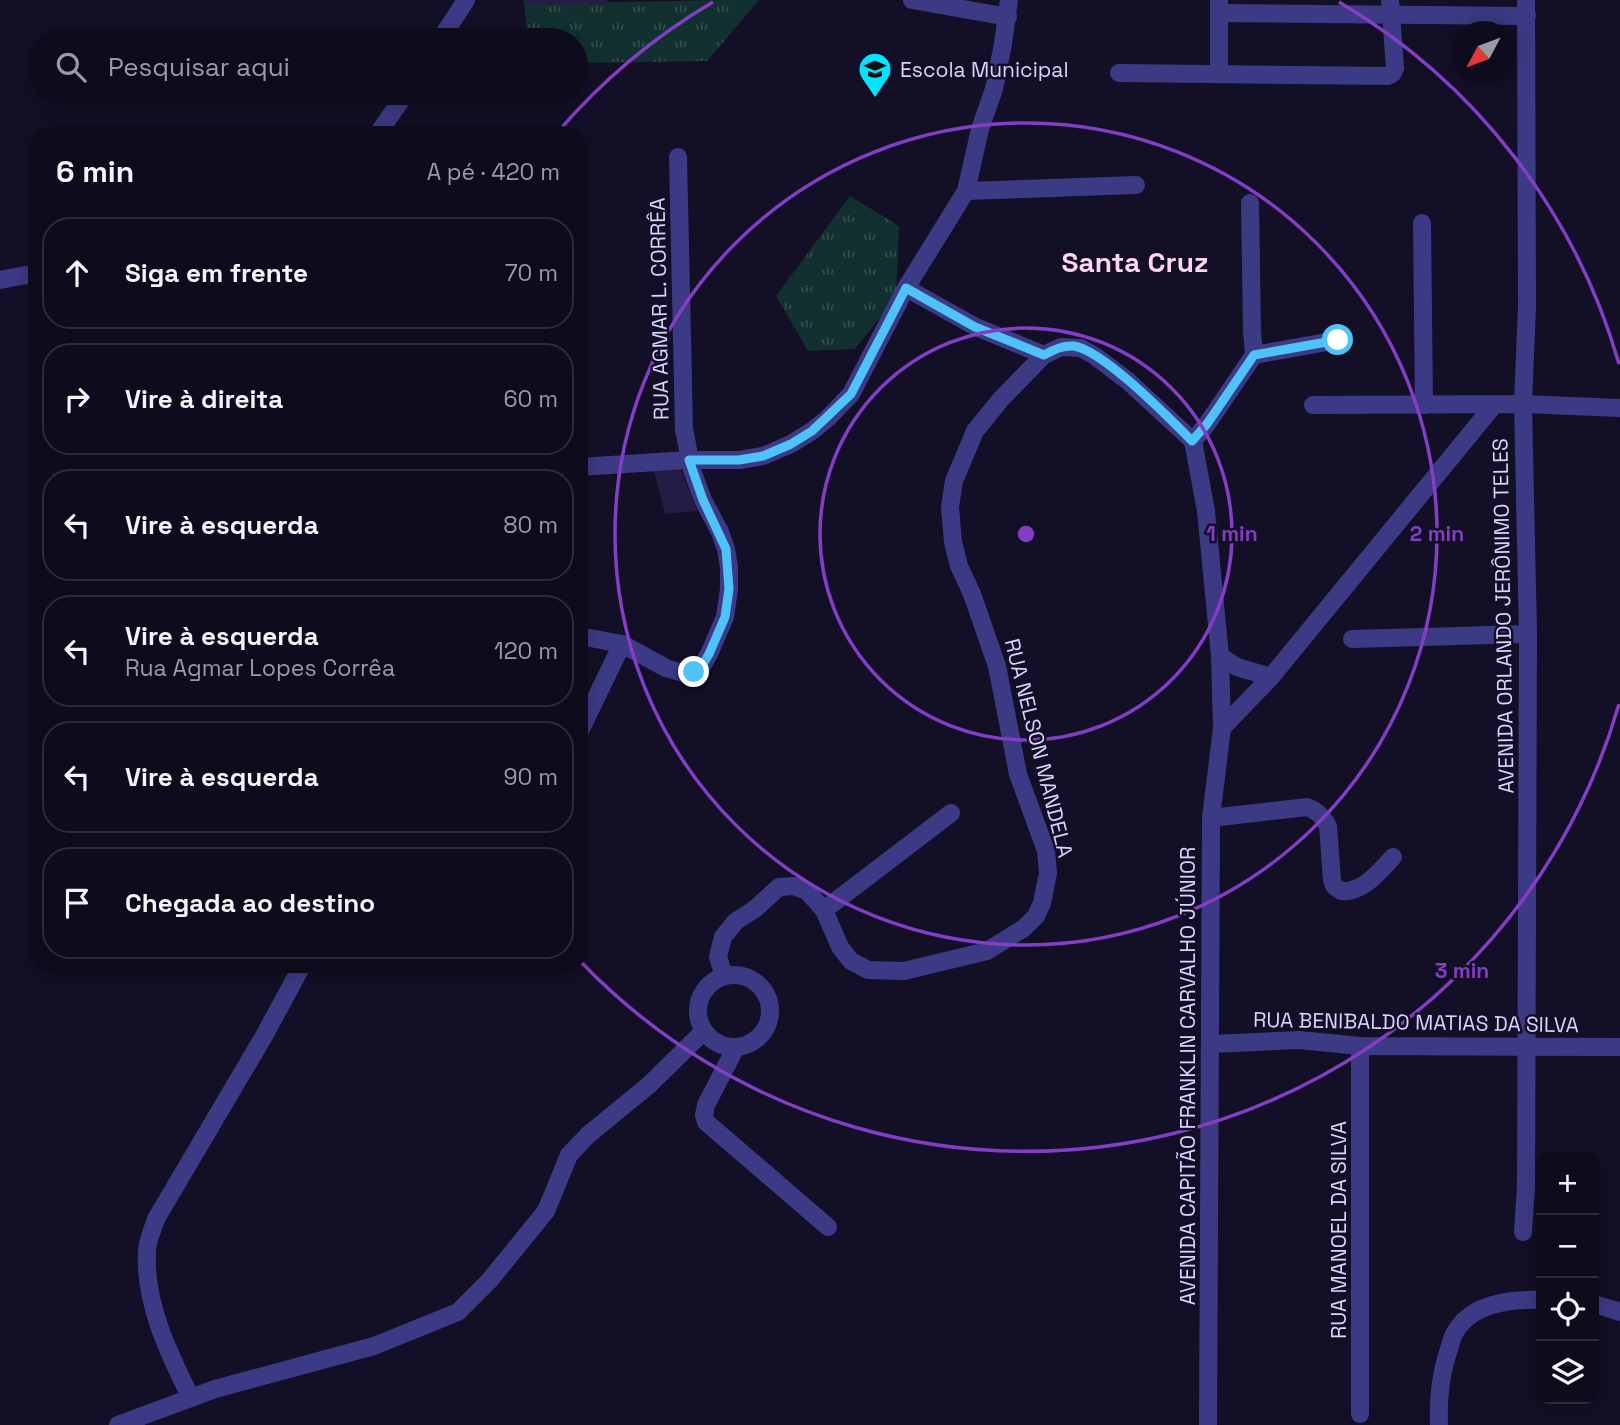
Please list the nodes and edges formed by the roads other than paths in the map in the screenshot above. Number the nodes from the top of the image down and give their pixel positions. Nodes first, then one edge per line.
1 (466, 0) edge
2 (912, 0) edge
3 (1219, 7) edge
4 (1009, 8) edge
5 (1390, 8) edge
6 (1527, 8) edge
7 (448, 28) edge
8 (1119, 73) dead end
9 (1219, 74) junction
10 (397, 105) edge
11 (383, 126) edge
12 (678, 157) dead end
13 (1136, 186) dead end
14 (966, 191) junction
15 (1250, 203) dead end
16 (1422, 223) dead end
17 (28, 275) edge
18 (0, 280) edge
19 (906, 288) junction
20 (1338, 340) dead end
21 (1254, 355) junction
22 (1041, 358) junction
23 (1523, 404) junction
24 (1313, 405) dead end
25 (1424, 405) junction
26 (1494, 405) junction
27 (1620, 408) edge
28 (1192, 441) junction
29 (689, 460) junction
30 (588, 466) edge
31 (1528, 634) junction
32 (588, 638) edge
33 (1352, 639) dead end
34 (622, 645) junction
35 (1220, 656) junction
36 (1271, 677) junction
37 (588, 715) edge
38 (1223, 728) junction
39 (951, 813) dead end
40 (1211, 818) junction
41 (1393, 858) dead end
42 (824, 910) junction
43 (298, 973) edge
44 (724, 976) junction
45 (705, 1031) junction
46 (1212, 1044) junction
47 (1360, 1046) junction
48 (736, 1047) junction
49 (1620, 1047) edge
50 (1527, 1048) junction
51 (828, 1227) dead end
52 (1523, 1232) dead end
53 (1536, 1300) edge
54 (1599, 1306) edge
55 (1620, 1312) edge
56 (191, 1398) junction
57 (1360, 1414) dead end
58 (118, 1425) edge
59 (1209, 1425) edge
60 (1439, 1425) edge

1 - 7 street
2 - 4 street
3 - 5 street
3 - 9 street
4 - 14 street
5 - 6 street
5 - 9 street
6 - 23 street, AVENIDA ORLANDO JERÔNIMO TELES
8 - 9 street
10 - 11 street
12 - 29 street, RUA AGMAR L. CORRÊA
13 - 14 street
14 - 19 street
15 - 21 street
16 - 25 street
17 - 18 street
19 - 22 street
19 - 29 street
20 - 21 street
21 - 28 street
22 - 28 street
22 - 42 street, RUA NELSON MANDELA
23 - 26 street
23 - 27 street
23 - 31 street, AVENIDA ORLANDO JERÔNIMO TELES
24 - 25 street
25 - 26 street
26 - 36 street
28 - 35 street, AVENIDA CAPITÃO FRANKLIN CARVALHO JÚNIOR
29 - 30 street
29 - 34 street, RUA AGMAR L. CORRÊA
31 - 33 street
31 - 50 street, AVENIDA ORLANDO JERÔNIMO TELES
32 - 34 street
34 - 37 street
35 - 36 street
35 - 38 street, AVENIDA CAPITÃO FRANKLIN CARVALHO JÚNIOR
36 - 38 street
38 - 40 street, AVENIDA CAPITÃO FRANKLIN CARVALHO JÚNIOR
39 - 42 street
40 - 41 street
40 - 46 street, AVENIDA CAPITÃO FRANKLIN CARVALHO JÚNIOR
42 - 44 street, RUA NELSON MANDELA
43 - 56 street
44 - 45 street
44 - 48 street
45 - 48 street
45 - 56 street
46 - 47 street, RUA BENIBALDO MATIAS DA SILVA
46 - 59 street, AVENIDA CAPITÃO FRANKLIN CARVALHO JÚNIOR
47 - 50 street, RUA BENIBALDO MATIAS DA SILVA
47 - 57 street, RUA MANOEL DA SILVA
48 - 51 street
49 - 50 street, RUA BENIBALDO MATIAS DA SILVA
50 - 52 street, AVENIDA ORLANDO JERÔNIMO TELES
53 - 60 street
54 - 55 street
56 - 58 street

